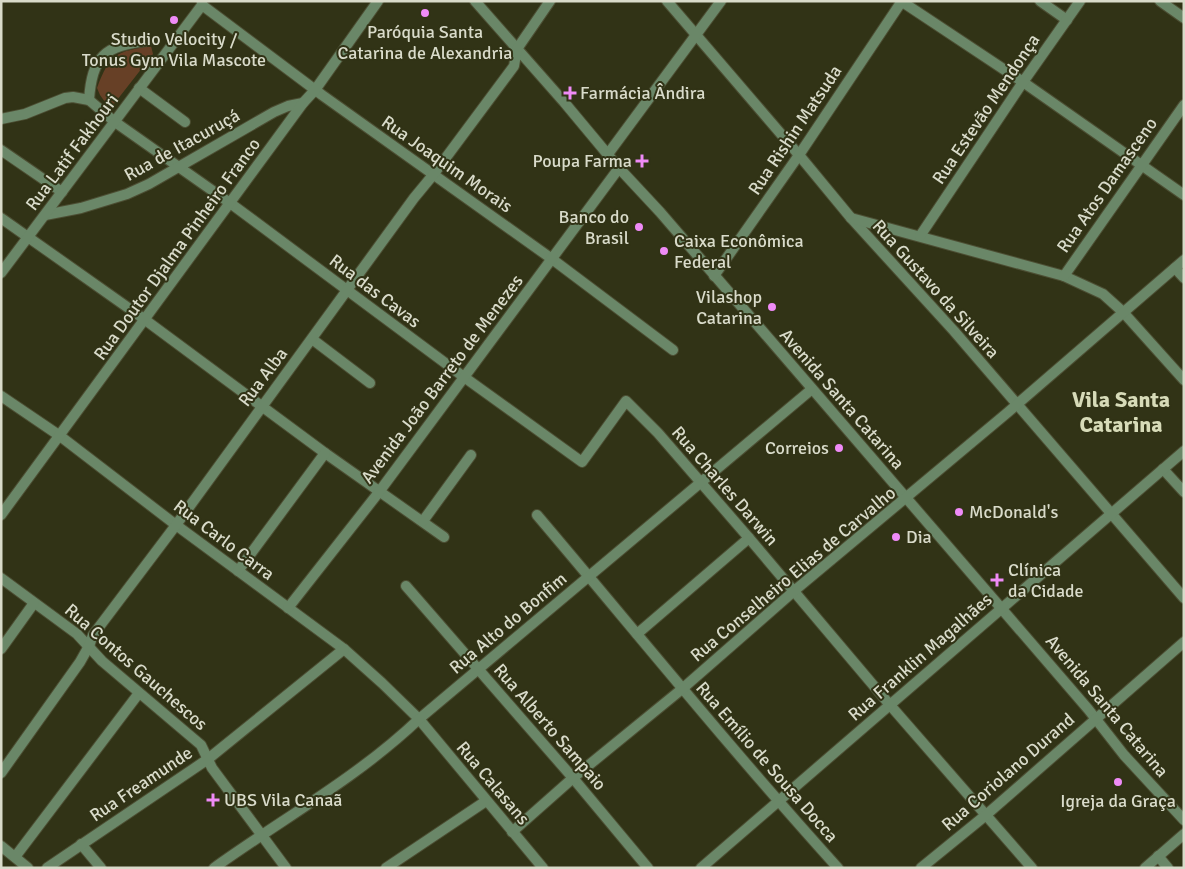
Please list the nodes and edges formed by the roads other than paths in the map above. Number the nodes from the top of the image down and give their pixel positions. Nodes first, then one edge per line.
1 (378, 1) edge
2 (475, 1) edge
3 (550, 1) edge
4 (666, 1) edge
5 (721, 1) edge
6 (902, 1) edge
7 (1040, 1) edge
8 (1080, 1) edge
9 (1160, 1) edge
10 (202, 3) edge
11 (1184, 18) edge
12 (1067, 20) junction
13 (697, 35) junction
14 (148, 42) dead end
15 (517, 49) junction
16 (1023, 82) junction
17 (140, 88) junction
18 (315, 90) junction
19 (89, 100) junction
20 (304, 104) junction
21 (1184, 104) edge
22 (1, 119) edge
23 (115, 122) junction
24 (185, 122) dead end
25 (1, 150) edge
26 (608, 154) junction
27 (799, 155) junction
28 (1141, 164) junction
29 (179, 168) junction
30 (619, 168) junction
31 (433, 175) junction
32 (62, 192) junction
33 (1184, 195) edge
34 (230, 203) junction
35 (45, 215) junction
36 (851, 218) junction
37 (4, 222) edge
38 (29, 236) junction
39 (920, 236) junction
40 (552, 259) junction
41 (1184, 260) edge
42 (1175, 268) junction
43 (1, 273) edge
44 (714, 276) junction
45 (1064, 276) junction
46 (1184, 278) edge
47 (348, 290) junction
48 (1123, 312) junction
49 (144, 319) junction
50 (312, 339) junction
51 (673, 350) dead end
52 (464, 377) junction
53 (1184, 380) edge
54 (370, 383) dead end
55 (812, 389) junction
56 (1, 396) edge
57 (626, 401) joint
58 (1017, 405) junction
59 (261, 406) junction
60 (60, 436) junction
61 (1184, 451) edge
62 (325, 453) junction
63 (471, 455) dead end
64 (1163, 469) junction
65 (700, 482) junction
66 (379, 492) junction
67 (1184, 492) edge
68 (906, 499) junction
69 (1111, 513) junction
70 (1, 515) edge
71 (537, 515) dead end
72 (423, 521) junction
73 (176, 525) junction
74 (444, 537) dead end
75 (749, 538) junction
76 (238, 571) junction
77 (589, 577) junction
78 (1, 578) edge
79 (406, 586) dead end
80 (794, 591) junction
81 (1184, 598) edge
82 (34, 603) junction
83 (288, 608) junction
84 (1001, 608) junction
85 (637, 634) junction
86 (1184, 642) edge
87 (89, 646) junction
88 (1, 649) edge
89 (344, 649) junction
90 (479, 670) junction
91 (682, 689) junction
92 (140, 693) junction
93 (890, 705) junction
94 (1095, 718) junction
95 (419, 719) junction
96 (208, 759) junction
97 (1, 773) edge
98 (573, 778) junction
99 (486, 801) junction
100 (778, 801) junction
101 (986, 815) junction
102 (1184, 820) edge
103 (512, 832) junction
104 (1184, 834) edge
105 (263, 835) junction
106 (82, 844) junction
107 (1, 846) edge
108 (1158, 856) junction
109 (16, 858) junction
110 (28, 868) edge
111 (47, 868) edge
112 (100, 868) edge
113 (214, 868) edge
114 (286, 868) edge
115 (386, 868) edge
116 (543, 868) edge
117 (648, 868) edge
118 (701, 868) edge
119 (838, 868) edge
120 (921, 868) edge
121 (1032, 868) edge
122 (1145, 868) edge
123 (1168, 868) edge

1 - 18 street, Rua Doutor Djalma Pinheiro Franco
2 - 15 street, Avenida Santa Catarina
3 - 15 street, Rua Alba
4 - 13 street, Rua Gustavo da Silveira
5 - 13 street
6 - 16 street
6 - 27 street, Rua Rishin Matsuda
7 - 12 street
8 - 12 street, Rua Estevão Mendonça
9 - 11 street
10 - 17 street, Rua Latif Fakhouri
10 - 18 street, Rua Joaquim Morais
12 - 16 street, Rua Estevão Mendonça
13 - 26 street
13 - 27 street, Rua Gustavo da Silveira
14 - 19 street
15 - 26 street, Avenida Santa Catarina
15 - 31 street, Rua Alba
16 - 28 street
16 - 39 street, Rua Estevão Mendonça
17 - 23 street, Rua Latif Fakhouri
17 - 24 street
18 - 20 street, Rua Doutor Djalma Pinheiro Franco
18 - 31 street, Rua Joaquim Morais
19 - 22 street
19 - 23 street, Rua das Cavas
20 - 29 street, Rua de Itacuruçá
20 - 34 street, Rua Doutor Djalma Pinheiro Franco
21 - 28 street, Rua Atos Damasceno
23 - 29 street, Rua das Cavas
23 - 32 street, Rua Latif Fakhouri
25 - 32 street
26 - 30 street, Avenida Santa Catarina
27 - 36 street, Rua Gustavo da Silveira
27 - 44 street, Rua Rishin Matsuda
28 - 33 street
28 - 45 street, Rua Atos Damasceno
29 - 34 street, Rua das Cavas
29 - 35 street, Rua de Itacuruçá
30 - 40 street, Avenida João Barreto de Menezes
30 - 44 street, Avenida Santa Catarina
31 - 40 street, Rua Joaquim Morais
31 - 47 street, Rua Alba
32 - 35 street, Rua Latif Fakhouri
34 - 47 street, Rua das Cavas
34 - 49 street, Rua Doutor Djalma Pinheiro Franco
35 - 38 street, Rua Latif Fakhouri
36 - 39 street, Rua Atos Damasceno
36 - 58 street, Rua Gustavo da Silveira
37 - 38 street
38 - 43 street, Rua Latif Fakhouri
38 - 49 street
39 - 45 street, Rua Atos Damasceno
40 - 51 street, Rua Joaquim Morais
40 - 52 street, Avenida João Barreto de Menezes
41 - 42 street, Rua Conselheiro Elias de Carvalho
42 - 46 street
42 - 48 street, Rua Conselheiro Elias de Carvalho
44 - 55 street, Avenida Santa Catarina
45 - 48 street
47 - 50 street, Rua Alba
47 - 52 street, Rua das Cavas
48 - 53 street
48 - 58 street, Rua Conselheiro Elias de Carvalho
49 - 59 street
49 - 60 street, Rua Doutor Djalma Pinheiro Franco
50 - 54 street
50 - 59 street, Rua Alba
52 - 57 street, Rua das Cavas
52 - 66 street, Avenida João Barreto de Menezes
55 - 65 street, Rua Alto do Bonfim
55 - 68 street, Avenida Santa Catarina
56 - 60 street, Rua Carlo Carra
57 - 65 street, Rua Charles Darwin
58 - 68 street, Rua Conselheiro Elias de Carvalho
58 - 69 street, Rua Gustavo da Silveira
59 - 62 street
59 - 73 street, Rua Alba
60 - 70 street, Rua Doutor Djalma Pinheiro Franco
60 - 73 street, Rua Carlo Carra
61 - 64 street, Rua Franklin Magalhães
62 - 66 street
62 - 76 street
63 - 72 street
64 - 67 street
64 - 69 street, Rua Franklin Magalhães
65 - 75 street, Rua Charles Darwin
65 - 77 street, Rua Alto do Bonfim
66 - 72 street
66 - 83 street, Avenida João Barreto de Menezes
68 - 80 street, Rua Conselheiro Elias de Carvalho
68 - 84 street, Avenida Santa Catarina
69 - 81 street, Rua Gustavo da Silveira
69 - 84 street, Rua Franklin Magalhães
71 - 77 street, Rua Emílio de Sousa Docca
72 - 74 street
73 - 76 street, Rua Carlo Carra
73 - 87 street, Rua Alba
75 - 80 street, Rua Charles Darwin
75 - 85 street
76 - 83 street, Rua Carlo Carra
77 - 85 street, Rua Emílio de Sousa Docca
77 - 90 street, Rua Alto do Bonfim
78 - 82 street, Rua Contos Gauchescos
79 - 90 street, Rua Alberto Sampaio
80 - 91 street, Rua Conselheiro Elias de Carvalho
80 - 93 street, Rua Charles Darwin
82 - 87 street, Rua Contos Gauchescos
82 - 88 street
83 - 89 street, Rua Carlo Carra
84 - 93 street, Rua Franklin Magalhães
84 - 94 street, Avenida Santa Catarina
85 - 91 street, Rua Emílio de Sousa Docca
86 - 94 street, Rua Coriolano Durand
87 - 92 street, Rua Contos Gauchescos
87 - 97 street, Rua Alba
89 - 95 street, Rua Carlo Carra
89 - 96 street, Rua Freamunde
90 - 95 street, Rua Alto do Bonfim
90 - 98 street, Rua Alberto Sampaio
91 - 98 street, Rua Conselheiro Elias de Carvalho
91 - 100 street, Rua Emílio de Sousa Docca
92 - 96 street, Rua Contos Gauchescos
92 - 109 street
93 - 100 street, Rua Franklin Magalhães
93 - 101 street, Rua Charles Darwin
94 - 101 street, Rua Coriolano Durand
94 - 102 street, Avenida Santa Catarina
95 - 99 street, Rua Calasans
95 - 105 street, Rua Alto do Bonfim
96 - 105 street, Rua Contos Gauchescos
96 - 106 street, Rua Freamunde
98 - 103 street, Rua Conselheiro Elias de Carvalho
98 - 117 street, Rua Alberto Sampaio
99 - 103 street, Rua Calasans
99 - 115 street
100 - 118 street, Rua Franklin Magalhães
100 - 119 street, Rua Emílio de Sousa Docca
101 - 120 street, Rua Coriolano Durand
101 - 121 street, Rua Charles Darwin
103 - 116 street, Rua Calasans
104 - 108 street
105 - 113 street, Rua Alto do Bonfim
105 - 114 street, Rua Contos Gauchescos
106 - 111 street, Rua Freamunde
106 - 112 street
107 - 109 street
108 - 122 street
108 - 123 street
109 - 110 street

